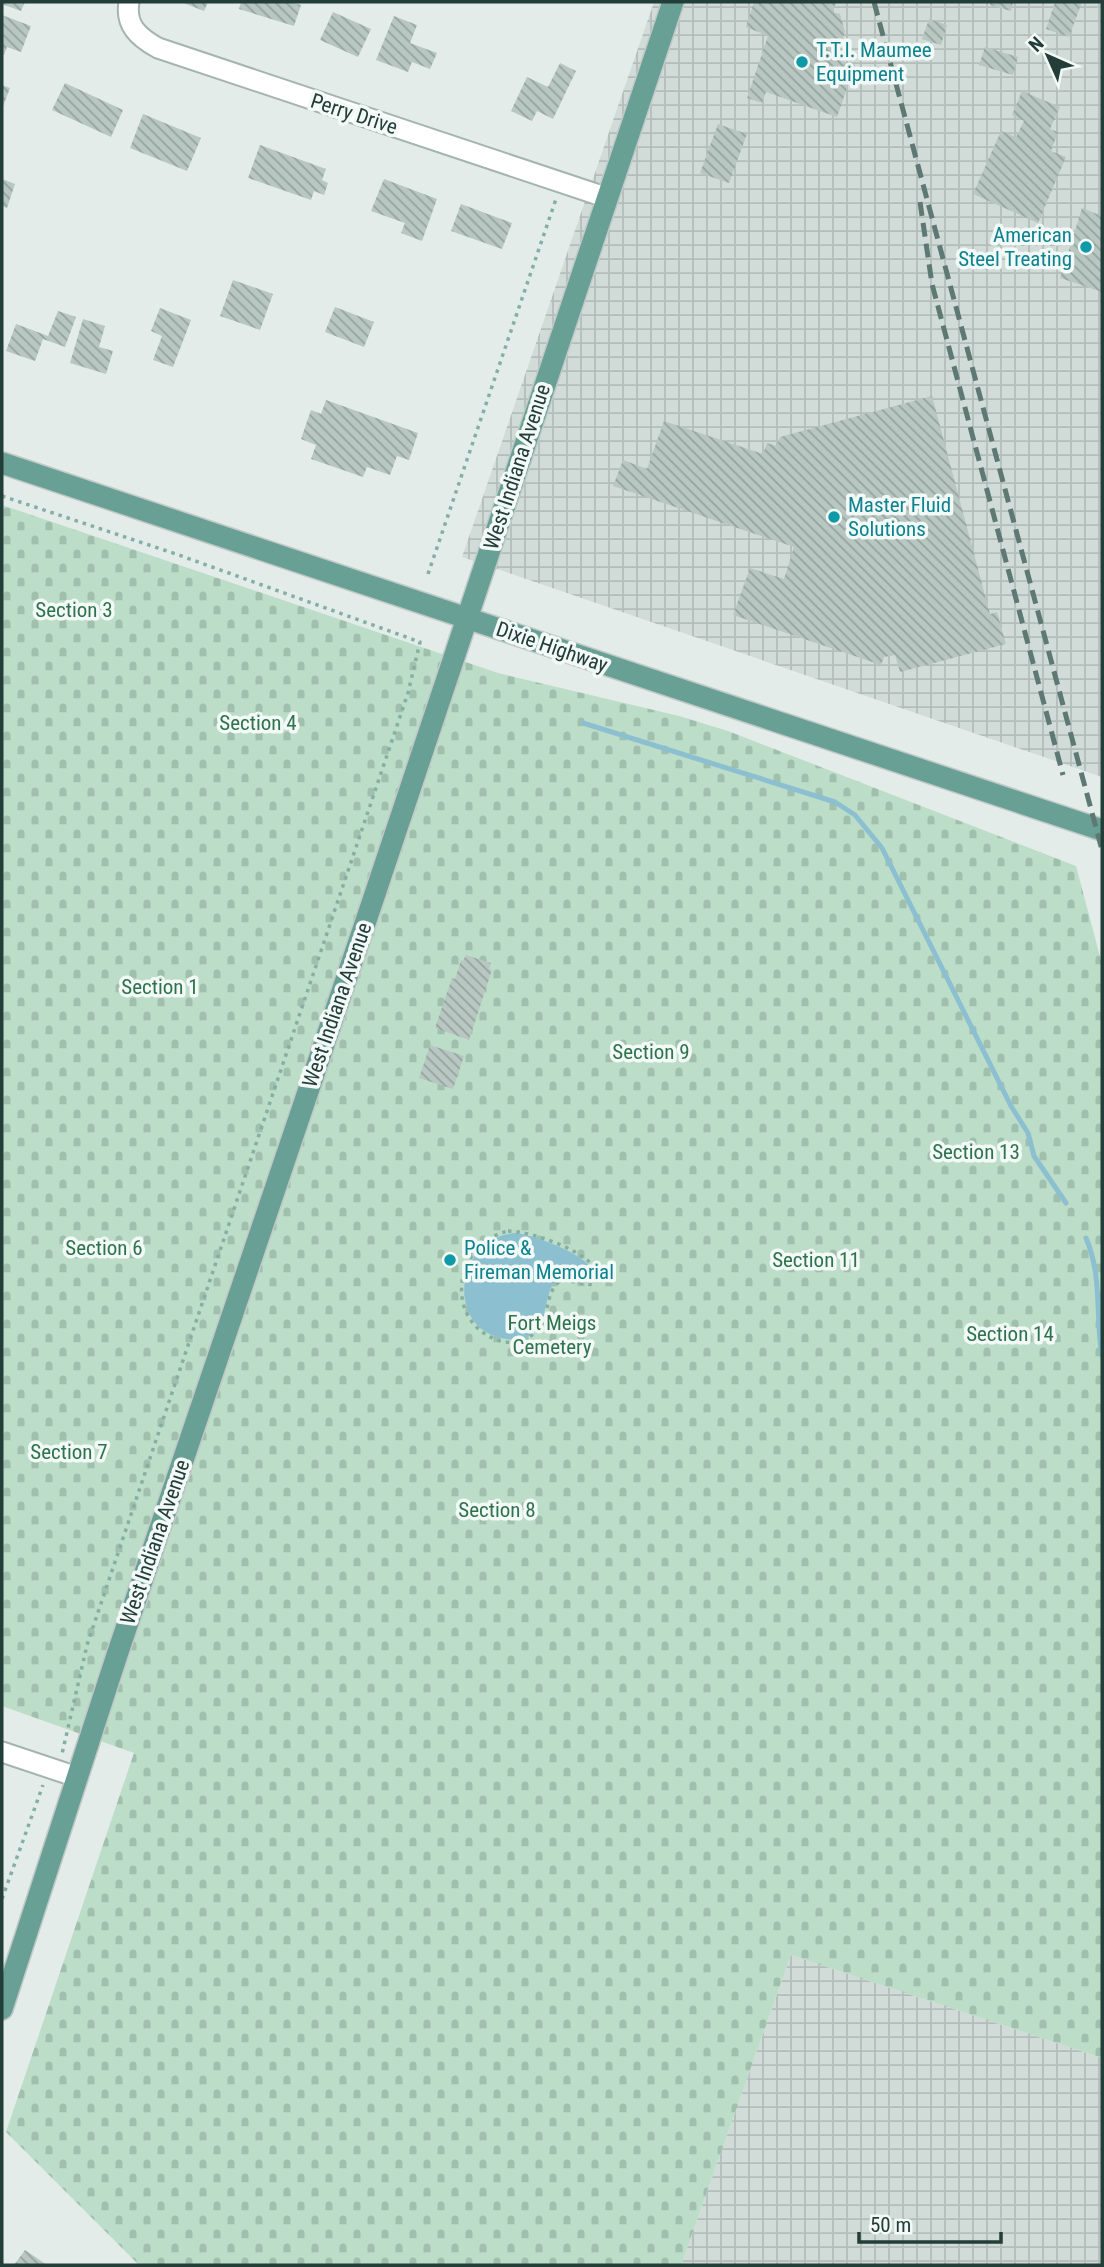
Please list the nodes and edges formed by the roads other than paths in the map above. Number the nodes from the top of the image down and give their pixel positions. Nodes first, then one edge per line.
1 (129, 2) edge
2 (673, 2) edge
3 (608, 198) junction
4 (2, 463) edge
5 (466, 618) junction
6 (1102, 830) edge
7 (2, 1752) edge
8 (77, 1777) junction
9 (2, 2009) edge

1 - 3 street, Perry Drive
2 - 3 main road, West Indiana Avenue
3 - 5 main road, West Indiana Avenue
4 - 5 main road, Dixie Highway
5 - 6 main road, Dixie Highway
5 - 8 main road, West Indiana Avenue
7 - 8 street
8 - 9 main road, West Indiana Avenue

